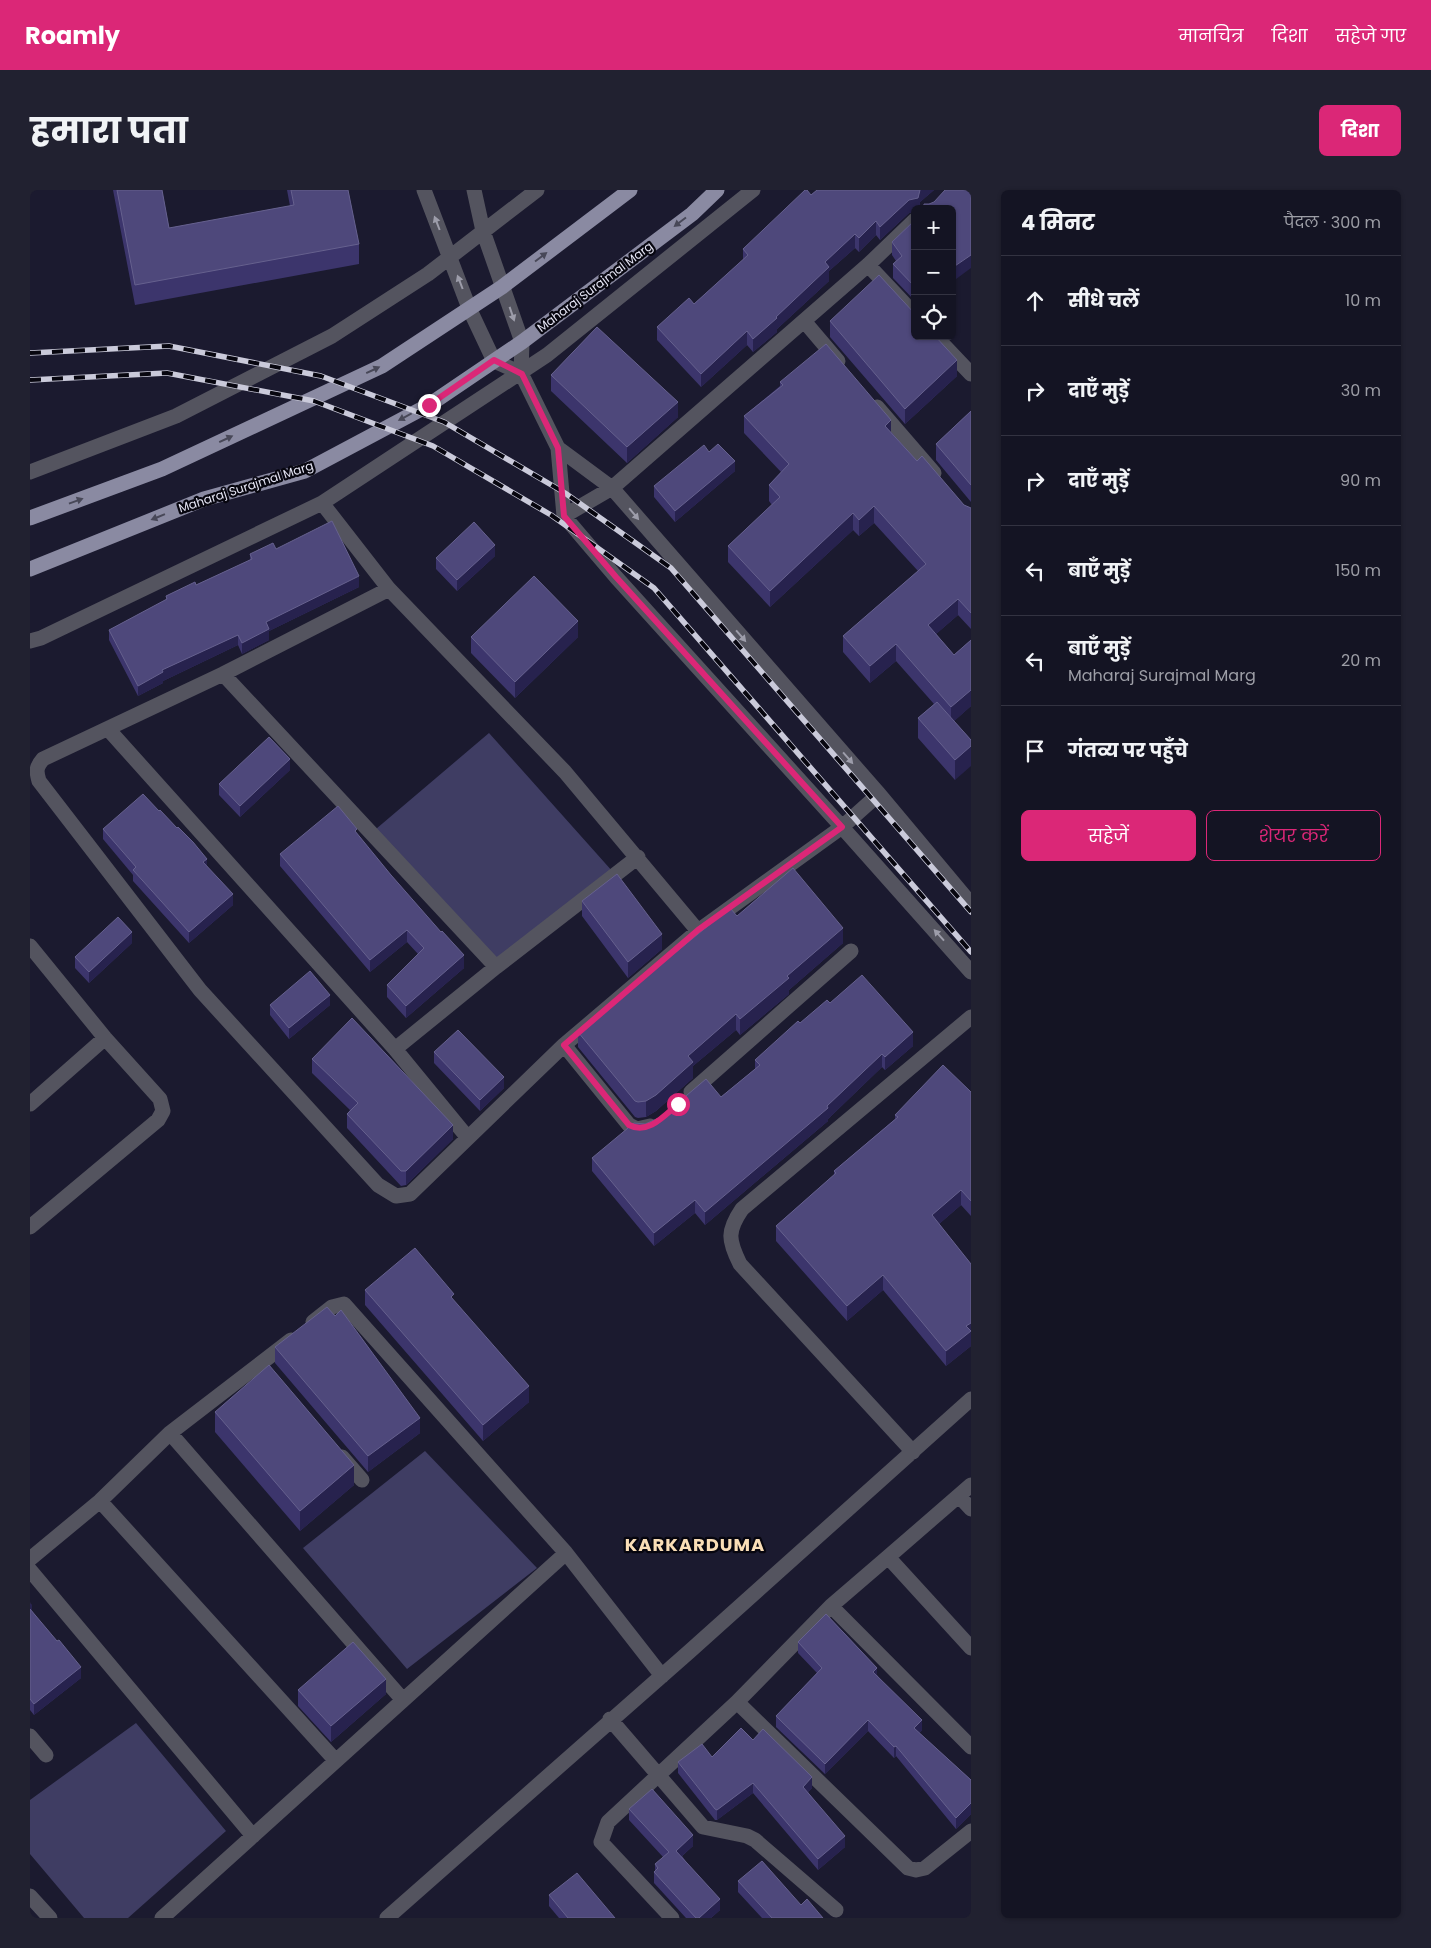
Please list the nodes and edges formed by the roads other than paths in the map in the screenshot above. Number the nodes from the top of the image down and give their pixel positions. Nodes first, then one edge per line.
1 (424, 190) edge
2 (474, 190) edge
3 (536, 190) edge
4 (630, 190) edge
5 (716, 190) edge
6 (753, 190) edge
7 (911, 224) edge
8 (483, 230) junction
9 (450, 257) junction
10 (868, 265) junction
11 (502, 287) junction
12 (469, 308) junction
13 (911, 311) edge
14 (804, 321) junction
15 (939, 340) edge
16 (522, 342) junction
17 (494, 360) junction
18 (522, 374) junction
19 (849, 374) edge
20 (971, 374) edge
21 (868, 396) edge
22 (558, 448) junction
23 (30, 472) edge
24 (945, 486) edge
25 (612, 488) junction
26 (322, 503) junction
27 (564, 516) junction
28 (30, 518) edge
29 (30, 569) edge
30 (389, 589) junction
31 (30, 641) edge
32 (223, 674) junction
33 (108, 729) junction
34 (879, 794) junction
35 (842, 827) junction
36 (638, 857) junction
37 (971, 904) edge
38 (698, 930) junction
39 (30, 946) edge
40 (851, 951) dead end
41 (496, 967) junction
42 (971, 972) edge
43 (971, 1017) edge
44 (105, 1038) junction
45 (564, 1045) junction
46 (395, 1049) junction
47 (31, 1100) edge
48 (678, 1104) edge
49 (662, 1117) edge
50 (468, 1138) junction
51 (30, 1227) edge
52 (262, 1362) junction
53 (274, 1377) edge
54 (971, 1399) edge
55 (170, 1433) junction
56 (331, 1444) edge
57 (913, 1452) junction
58 (362, 1480) dead end
59 (971, 1485) edge
60 (958, 1496) junction
61 (100, 1501) junction
62 (971, 1509) edge
63 (566, 1553) junction
64 (888, 1557) junction
65 (30, 1559) edge
66 (30, 1570) edge
67 (831, 1606) junction
68 (971, 1648) edge
69 (662, 1676) junction
70 (403, 1700) junction
71 (737, 1702) junction
72 (610, 1719) junction
73 (30, 1736) edge
74 (971, 1747) edge
75 (46, 1755) dead end
76 (336, 1761) junction
77 (658, 1775) junction
78 (971, 1831) edge
79 (253, 1836) junction
80 (30, 1896) edge
81 (836, 1910) dead end
82 (391, 1917) edge
83 (50, 1918) edge
84 (162, 1918) edge
85 (672, 1918) edge

9 -> 1 street
2 - 8 street
3 - 8 street
11 -> 4 main road
5 -> 16 main road, Maharaj Surajmal Marg
6 - 18 street
7 - 10 street
8 - 9 street
8 - 11 street
12 -> 9 street
9 - 23 street
10 - 13 street
10 - 14 street
11 - 12 main road
11 -> 16 street
12 - 17 street
28 -> 12 main road
14 - 19 street
14 - 25 street
15 - 20 street
16 - 17 main road, Maharaj Surajmal Marg
16 - 18 street
17 - 18 street
17 -> 29 main road, Maharaj Surajmal Marg
18 - 22 street
18 - 26 street
21 - 24 street
22 - 25 street
22 - 27 street
25 - 27 street
25 -> 34 street
26 - 30 street
26 - 31 street
27 - 35 street
30 - 32 street
30 - 36 street
32 - 33 street
32 - 41 street
33 - 46 street
33 - 50 street
34 - 35 street
34 - 37 street
35 - 38 street
42 -> 35 street
36 - 38 street
36 - 41 street
38 - 45 street
39 - 44 street
40 - 48 street
41 - 46 street
43 - 57 street
44 - 47 street
44 - 51 street
45 - 49 street
45 - 50 street
46 - 50 street
52 - 53 street
52 - 55 street
52 - 63 street
54 - 57 street
55 - 61 street
55 - 70 street
56 - 58 street
57 - 69 street
59 - 60 street
60 - 62 street
60 - 64 street
61 - 65 street
61 - 76 street
63 - 69 street
63 - 70 street
64 - 67 street
64 - 68 street
66 - 79 street
67 - 71 street
67 - 74 street
69 - 72 street
70 - 76 street
71 - 77 street
71 - 78 street
72 - 77 street
72 - 82 street
73 - 75 street
76 - 79 street
77 - 81 street
77 - 85 street
79 - 84 street
80 - 83 street

